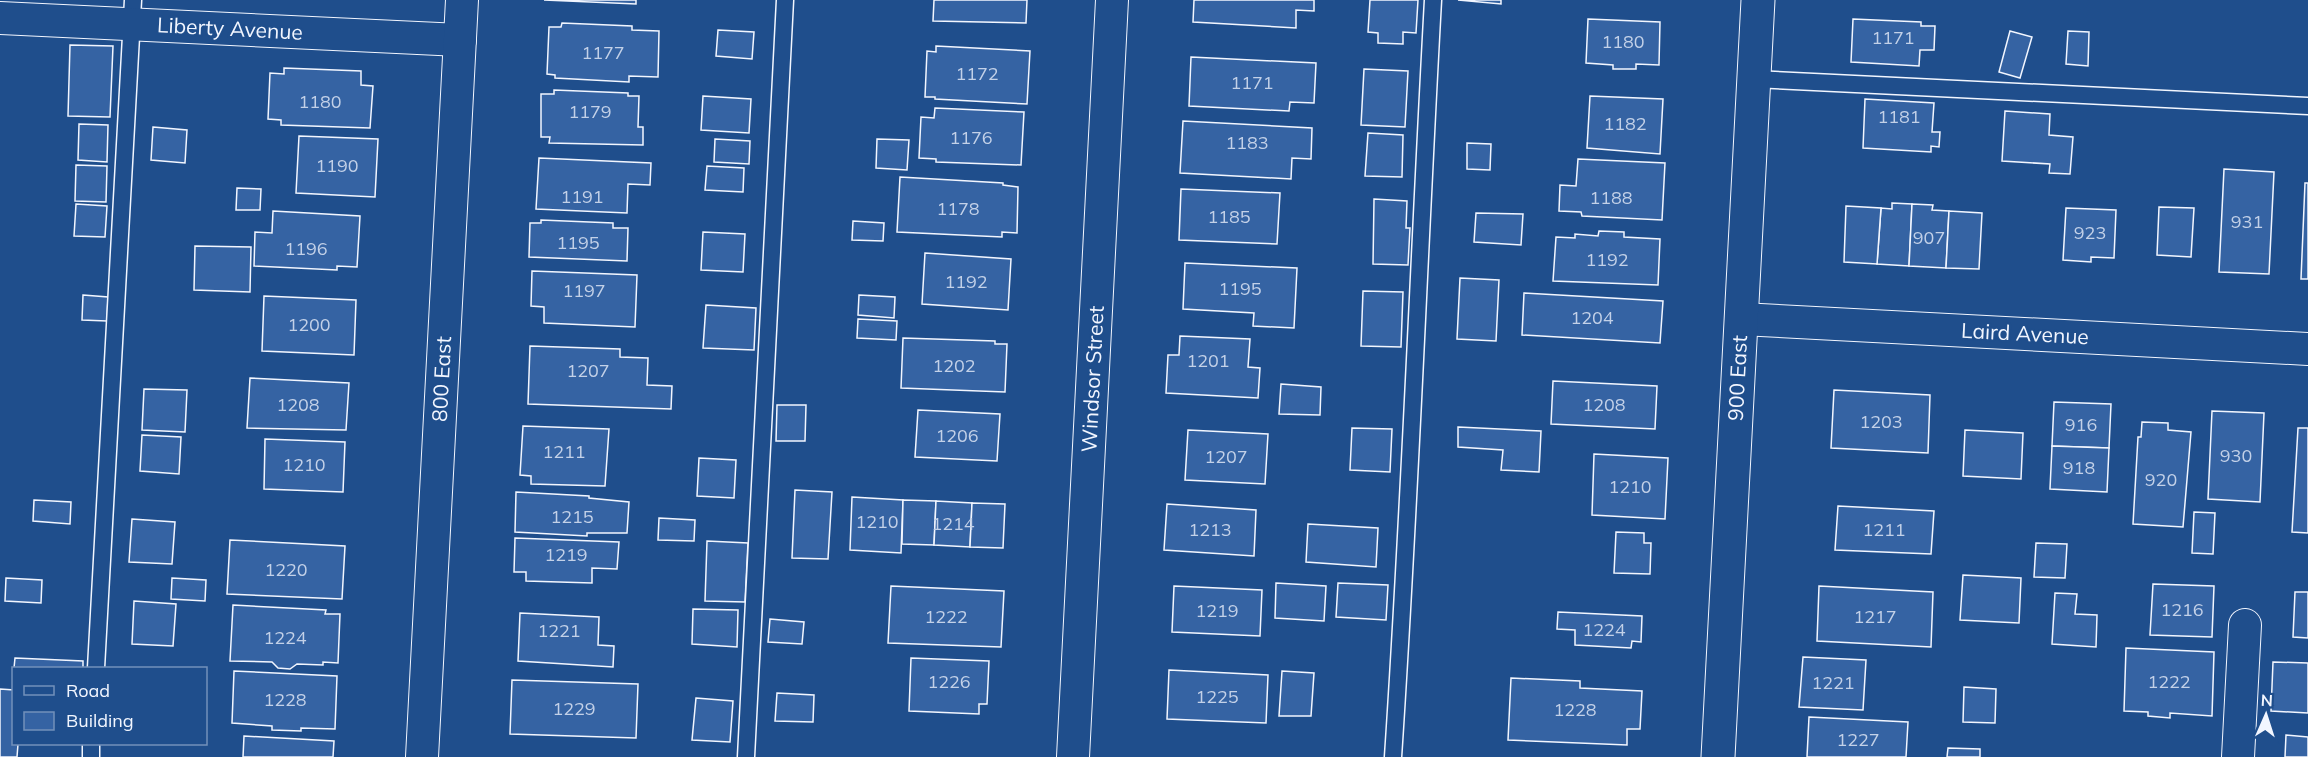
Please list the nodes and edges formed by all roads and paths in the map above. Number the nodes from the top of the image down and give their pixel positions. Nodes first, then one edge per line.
1 (462, 0) edge
2 (785, 0) edge
3 (1112, 0) edge
4 (1433, 0) edge
5 (1758, 0) edge
6 (133, 12) edge
7 (0, 18) edge
8 (460, 40) junction
9 (1754, 79) junction
10 (2308, 106) edge
11 (1741, 319) junction
12 (2308, 350) edge
13 (2245, 625) dead end
14 (96, 667) edge
15 (422, 757) edge
16 (747, 757) edge
17 (1073, 757) edge
18 (1393, 757) edge
19 (1718, 757) edge
20 (2238, 757) edge

1 - 8 street, 800 East
2 - 16 lane
3 - 17 street, Windsor Street
4 - 18 lane
5 - 9 street, 900 East
6 - 7 street, Liberty Avenue
6 - 8 street, Liberty Avenue
6 - 14 lane
8 - 15 street, 800 East
9 - 10 lane
9 - 11 street, 900 East
11 - 12 street, Laird Avenue
11 - 19 street, 900 East
13 - 20 street

